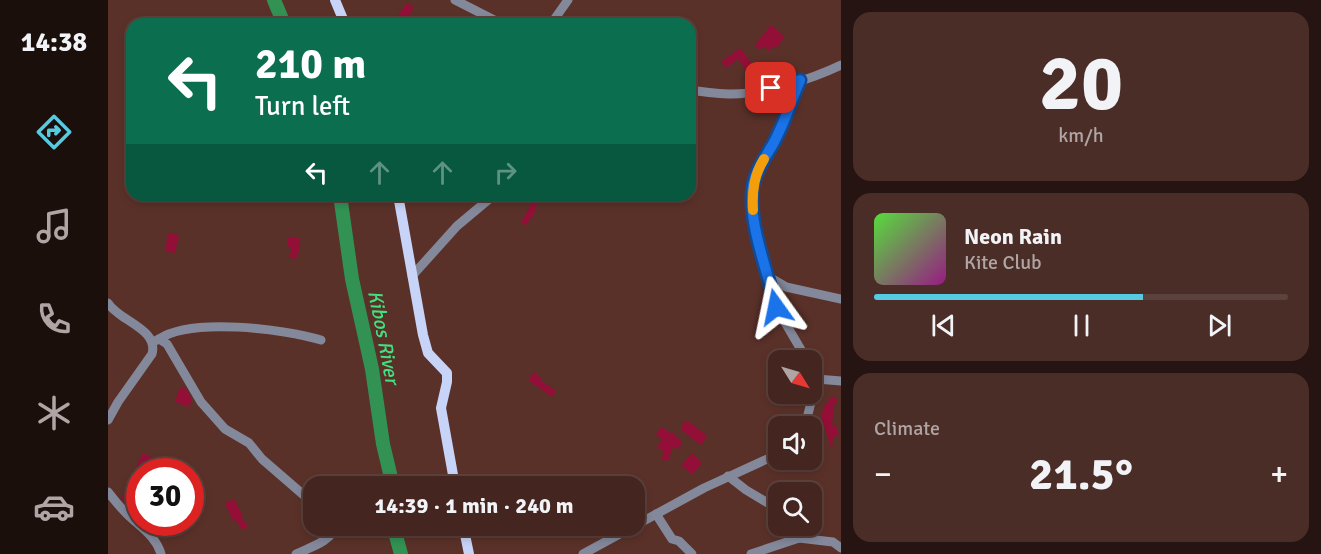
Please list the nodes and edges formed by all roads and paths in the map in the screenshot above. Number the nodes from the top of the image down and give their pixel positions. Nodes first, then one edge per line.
1 (335, 0) edge
2 (455, 0) edge
3 (568, 0) edge
4 (342, 18) edge
5 (490, 18) edge
6 (555, 18) edge
7 (841, 65) edge
8 (800, 80) junction
9 (696, 91) edge
10 (399, 201) edge
11 (487, 201) edge
12 (412, 276) junction
13 (769, 277) junction
14 (841, 299) edge
15 (108, 303) edge
16 (156, 340) junction
17 (321, 340) dead end
18 (801, 350) edge
19 (822, 379) edge
20 (841, 381) edge
21 (108, 420) edge
22 (768, 458) edge
23 (453, 476) edge
24 (728, 476) junction
25 (108, 492) edge
26 (303, 494) edge
27 (768, 503) edge
28 (656, 514) junction
29 (330, 536) edge
30 (465, 536) edge
31 (799, 538) joint
32 (841, 548) edge
33 (161, 554) edge
34 (296, 554) edge
35 (469, 554) edge
36 (583, 554) edge
37 (693, 554) edge
38 (751, 554) edge

1 - 4 main road
2 - 5 street
3 - 6 street
7 - 8 street
8 - 9 street
8 - 13 street
10 - 12 main road
11 - 12 street
12 - 23 main road
13 - 14 street
13 - 18 street
15 - 16 street
16 - 17 street
16 - 21 street
16 - 26 street
19 - 20 street
22 - 24 street
24 - 27 street
24 - 28 street
25 - 33 street
28 - 36 street
28 - 37 street
29 - 34 street
30 - 35 main road
31 - 32 street
31 - 38 street

